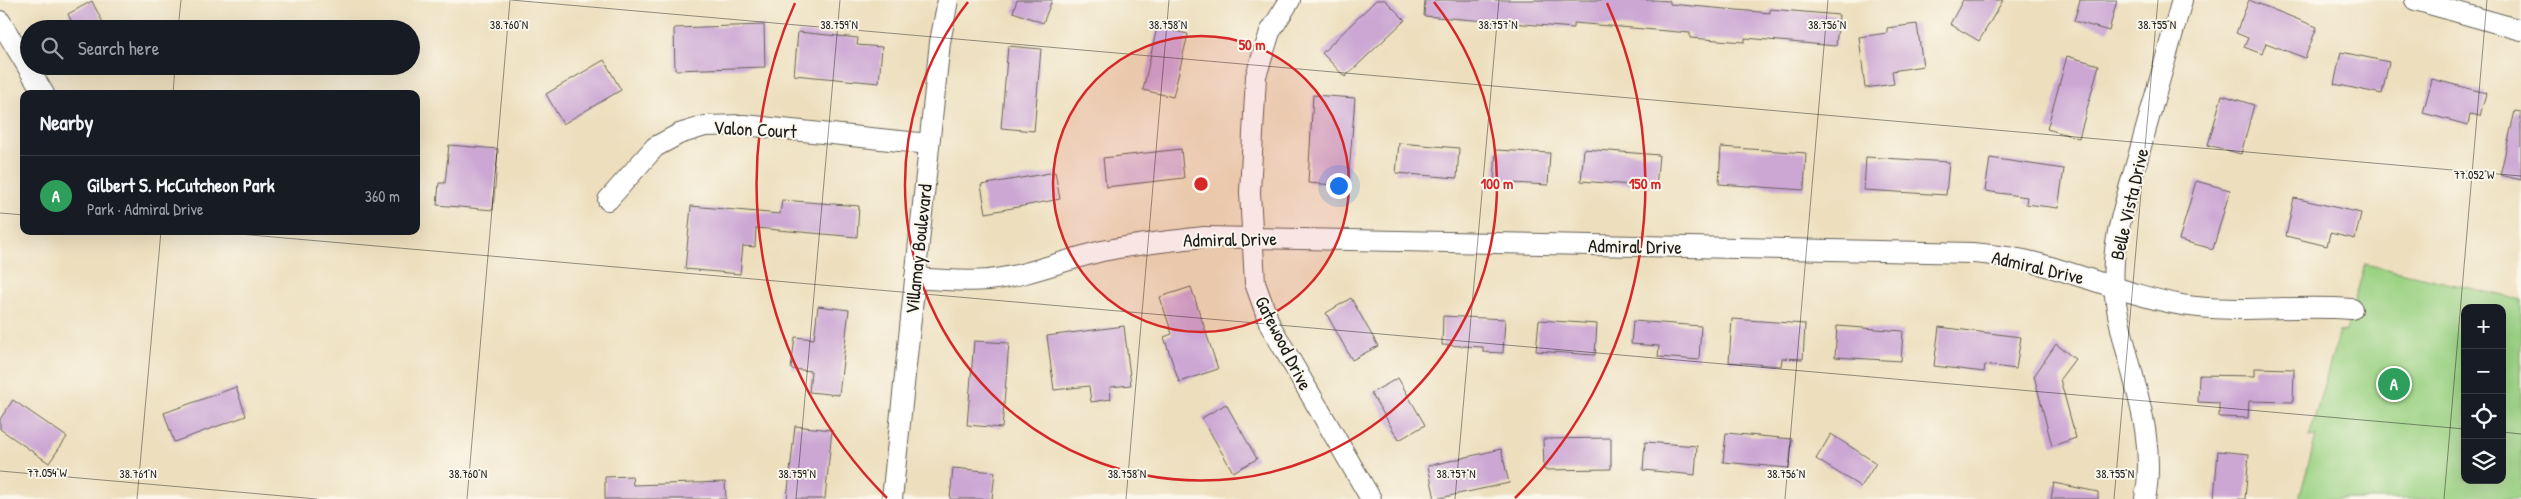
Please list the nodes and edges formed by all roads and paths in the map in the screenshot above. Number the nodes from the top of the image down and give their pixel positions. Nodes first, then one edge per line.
1 (948, 0) edge
2 (1290, 0) edge
3 (2182, 0) edge
4 (2415, 0) edge
5 (0, 21) edge
6 (2521, 30) edge
7 (20, 54) edge
8 (33, 75) edge
9 (42, 90) edge
10 (929, 144) junction
11 (608, 200) dead end
12 (1252, 238) junction
13 (915, 278) junction
14 (2114, 286) junction
15 (2352, 309) dead end
16 (892, 499) edge
17 (1371, 499) edge
18 (2145, 499) edge

1 - 10 street, Villamay Boulevard
2 - 12 street, Gatewood Drive
3 - 14 street, Belle Vista Drive
4 - 6 street
5 - 7 street
8 - 9 street
10 - 11 street, Valon Court
10 - 13 street, Villamay Boulevard
12 - 13 street, Admiral Drive
12 - 14 street, Admiral Drive
12 - 17 street, Gatewood Drive
13 - 16 street, Villamay Boulevard
14 - 15 street, Admiral Drive
14 - 18 street, Belle Vista Drive

